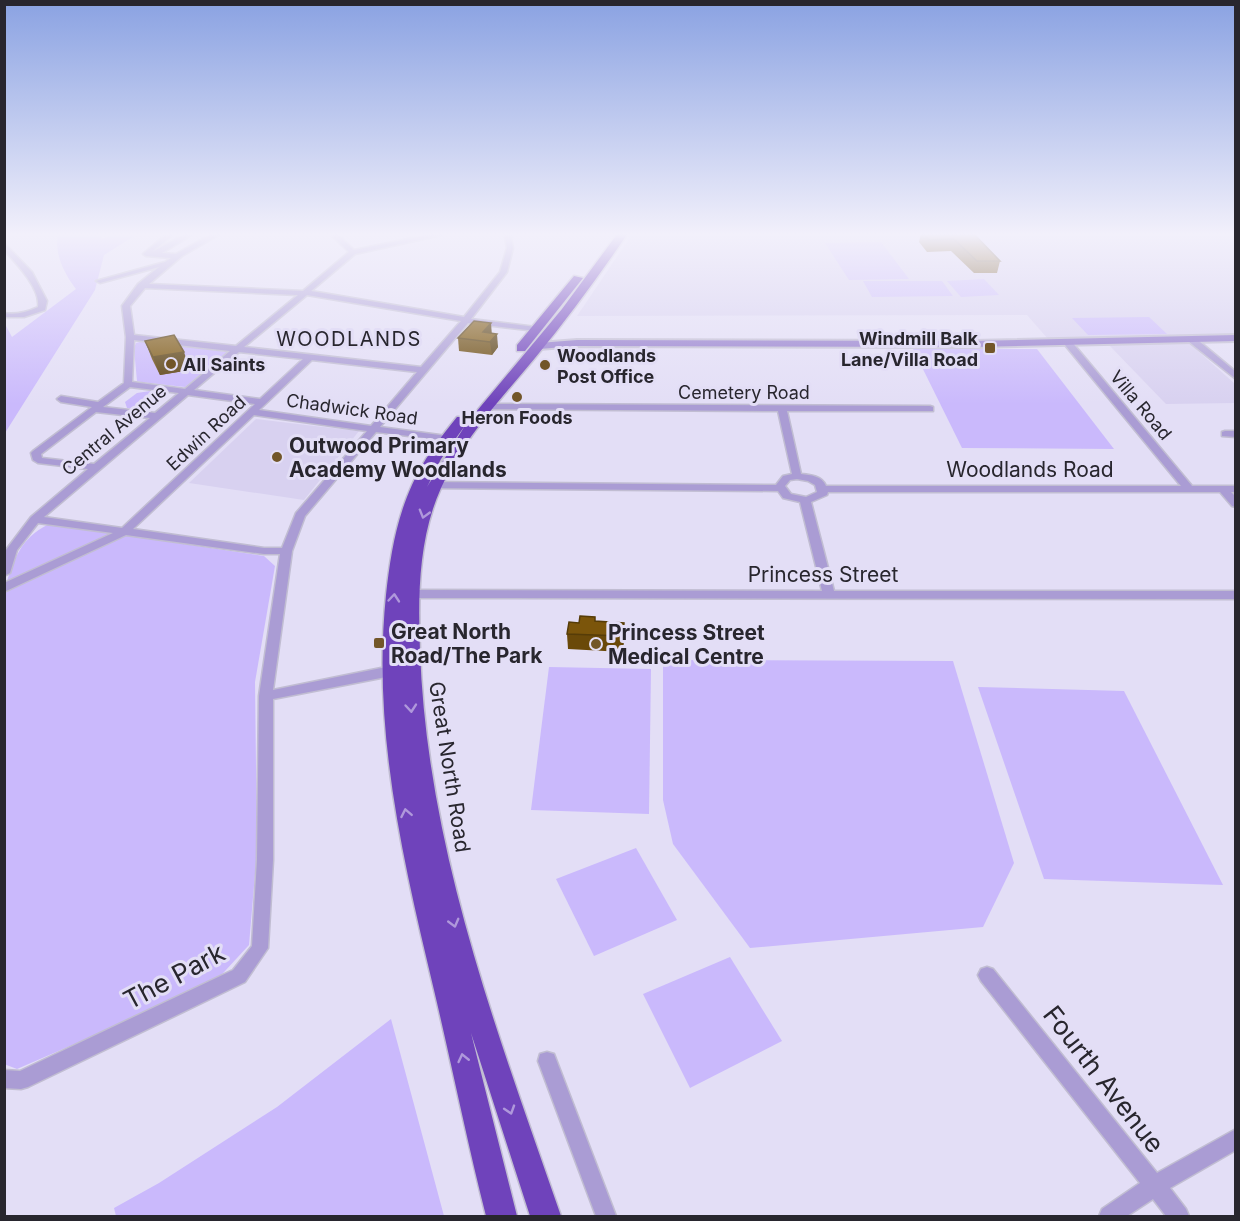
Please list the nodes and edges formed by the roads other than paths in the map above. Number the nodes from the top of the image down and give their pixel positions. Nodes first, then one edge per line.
1 (37, 290) edge
2 (138, 290) edge
3 (235, 290) edge
4 (310, 290) edge
5 (489, 290) edge
6 (573, 290) edge
7 (583, 290) edge
8 (307, 293) junction
9 (7, 315) edge
10 (466, 320) junction
11 (130, 337) junction
12 (541, 337) junction
13 (1236, 338) edge
14 (1191, 339) junction
15 (1068, 343) junction
16 (236, 350) junction
17 (309, 358) junction
18 (423, 370) junction
19 (1236, 377) edge
20 (128, 384) junction
21 (185, 392) junction
22 (61, 399) dead end
23 (263, 402) junction
24 (96, 407) junction
25 (487, 407) junction
26 (782, 408) junction
27 (930, 409) dead end
28 (252, 412) junction
29 (156, 416) junction
30 (374, 427) junction
31 (1225, 434) dead end
32 (1236, 434) edge
33 (447, 439) junction
34 (94, 467) junction
35 (797, 476) junction
36 (427, 485) junction
37 (780, 488) junction
38 (1188, 488) junction
39 (824, 489) junction
40 (1223, 489) junction
41 (1236, 489) edge
42 (805, 500) junction
43 (1236, 504) edge
44 (35, 519) junction
45 (124, 532) junction
46 (286, 550) junction
47 (4, 573) edge
48 (4, 588) edge
49 (410, 594) junction
50 (829, 594) junction
51 (1236, 594) edge
52 (391, 671) junction
53 (266, 696) junction
54 (987, 975) dead end
55 (547, 1061) dead end
56 (4, 1079) edge
57 (1236, 1139) edge
58 (1154, 1186) junction
59 (501, 1216) edge
60 (545, 1216) edge
61 (606, 1216) edge
62 (1109, 1216) edge
63 (1179, 1216) edge

1 - 9 street
2 - 11 street
3 - 8 street
4 - 8 street, Central Avenue
5 - 10 street, The Park
6 - 12 highway, Great North Road
7 - 12 highway, Great North Road
8 - 10 street
8 - 16 street, Central Avenue
10 - 12 street
10 - 18 street, The Park
11 - 16 street
11 - 20 street
12 - 15 street
12 - 25 highway, Great North Road
12 - 33 highway, Great North Road
13 - 14 street
14 - 15 street
14 - 19 street
15 - 38 street, Villa Road
16 - 17 street
16 - 21 street, Central Avenue
17 - 18 street
17 - 23 street, Edwin Road
18 - 30 street, The Park
20 - 21 street
20 - 24 street
21 - 23 street
21 - 29 street, Central Avenue
22 - 24 street
23 - 28 street, Edwin Road
24 - 29 street
24 - 34 street
25 - 26 street, Cemetery Road
25 - 36 highway, Great North Road
26 - 27 street, Cemetery Road
26 - 35 street
28 - 30 street, Chadwick Road
28 - 45 street, Edwin Road
29 - 34 street, Central Avenue
30 - 33 street, Chadwick Road
30 - 46 street, The Park
31 - 32 street
33 - 36 highway, Great North Road
34 - 44 street, Central Avenue
35 - 37 street
35 - 39 street
36 - 37 street
36 -> 49 highway, Great North Road
52 -> 36 highway, Great North Road
37 - 42 street
38 - 39 street, Woodlands Road
38 - 40 street, Woodlands Road
39 - 42 street
40 - 41 street, Woodlands Road
40 - 43 street
42 - 50 street
44 - 45 street
44 - 47 street
45 - 46 street
45 - 48 street
46 - 53 street, The Park
49 - 50 street, Princess Street
49 -> 60 highway, Great North Road
50 - 51 street, Princess Street
52 - 53 street
59 -> 52 highway, Great North Road
53 - 56 street, The Park
54 - 58 street, Fourth Avenue
55 - 61 street
57 - 58 street
58 - 62 street
58 - 63 street, Fourth Avenue

